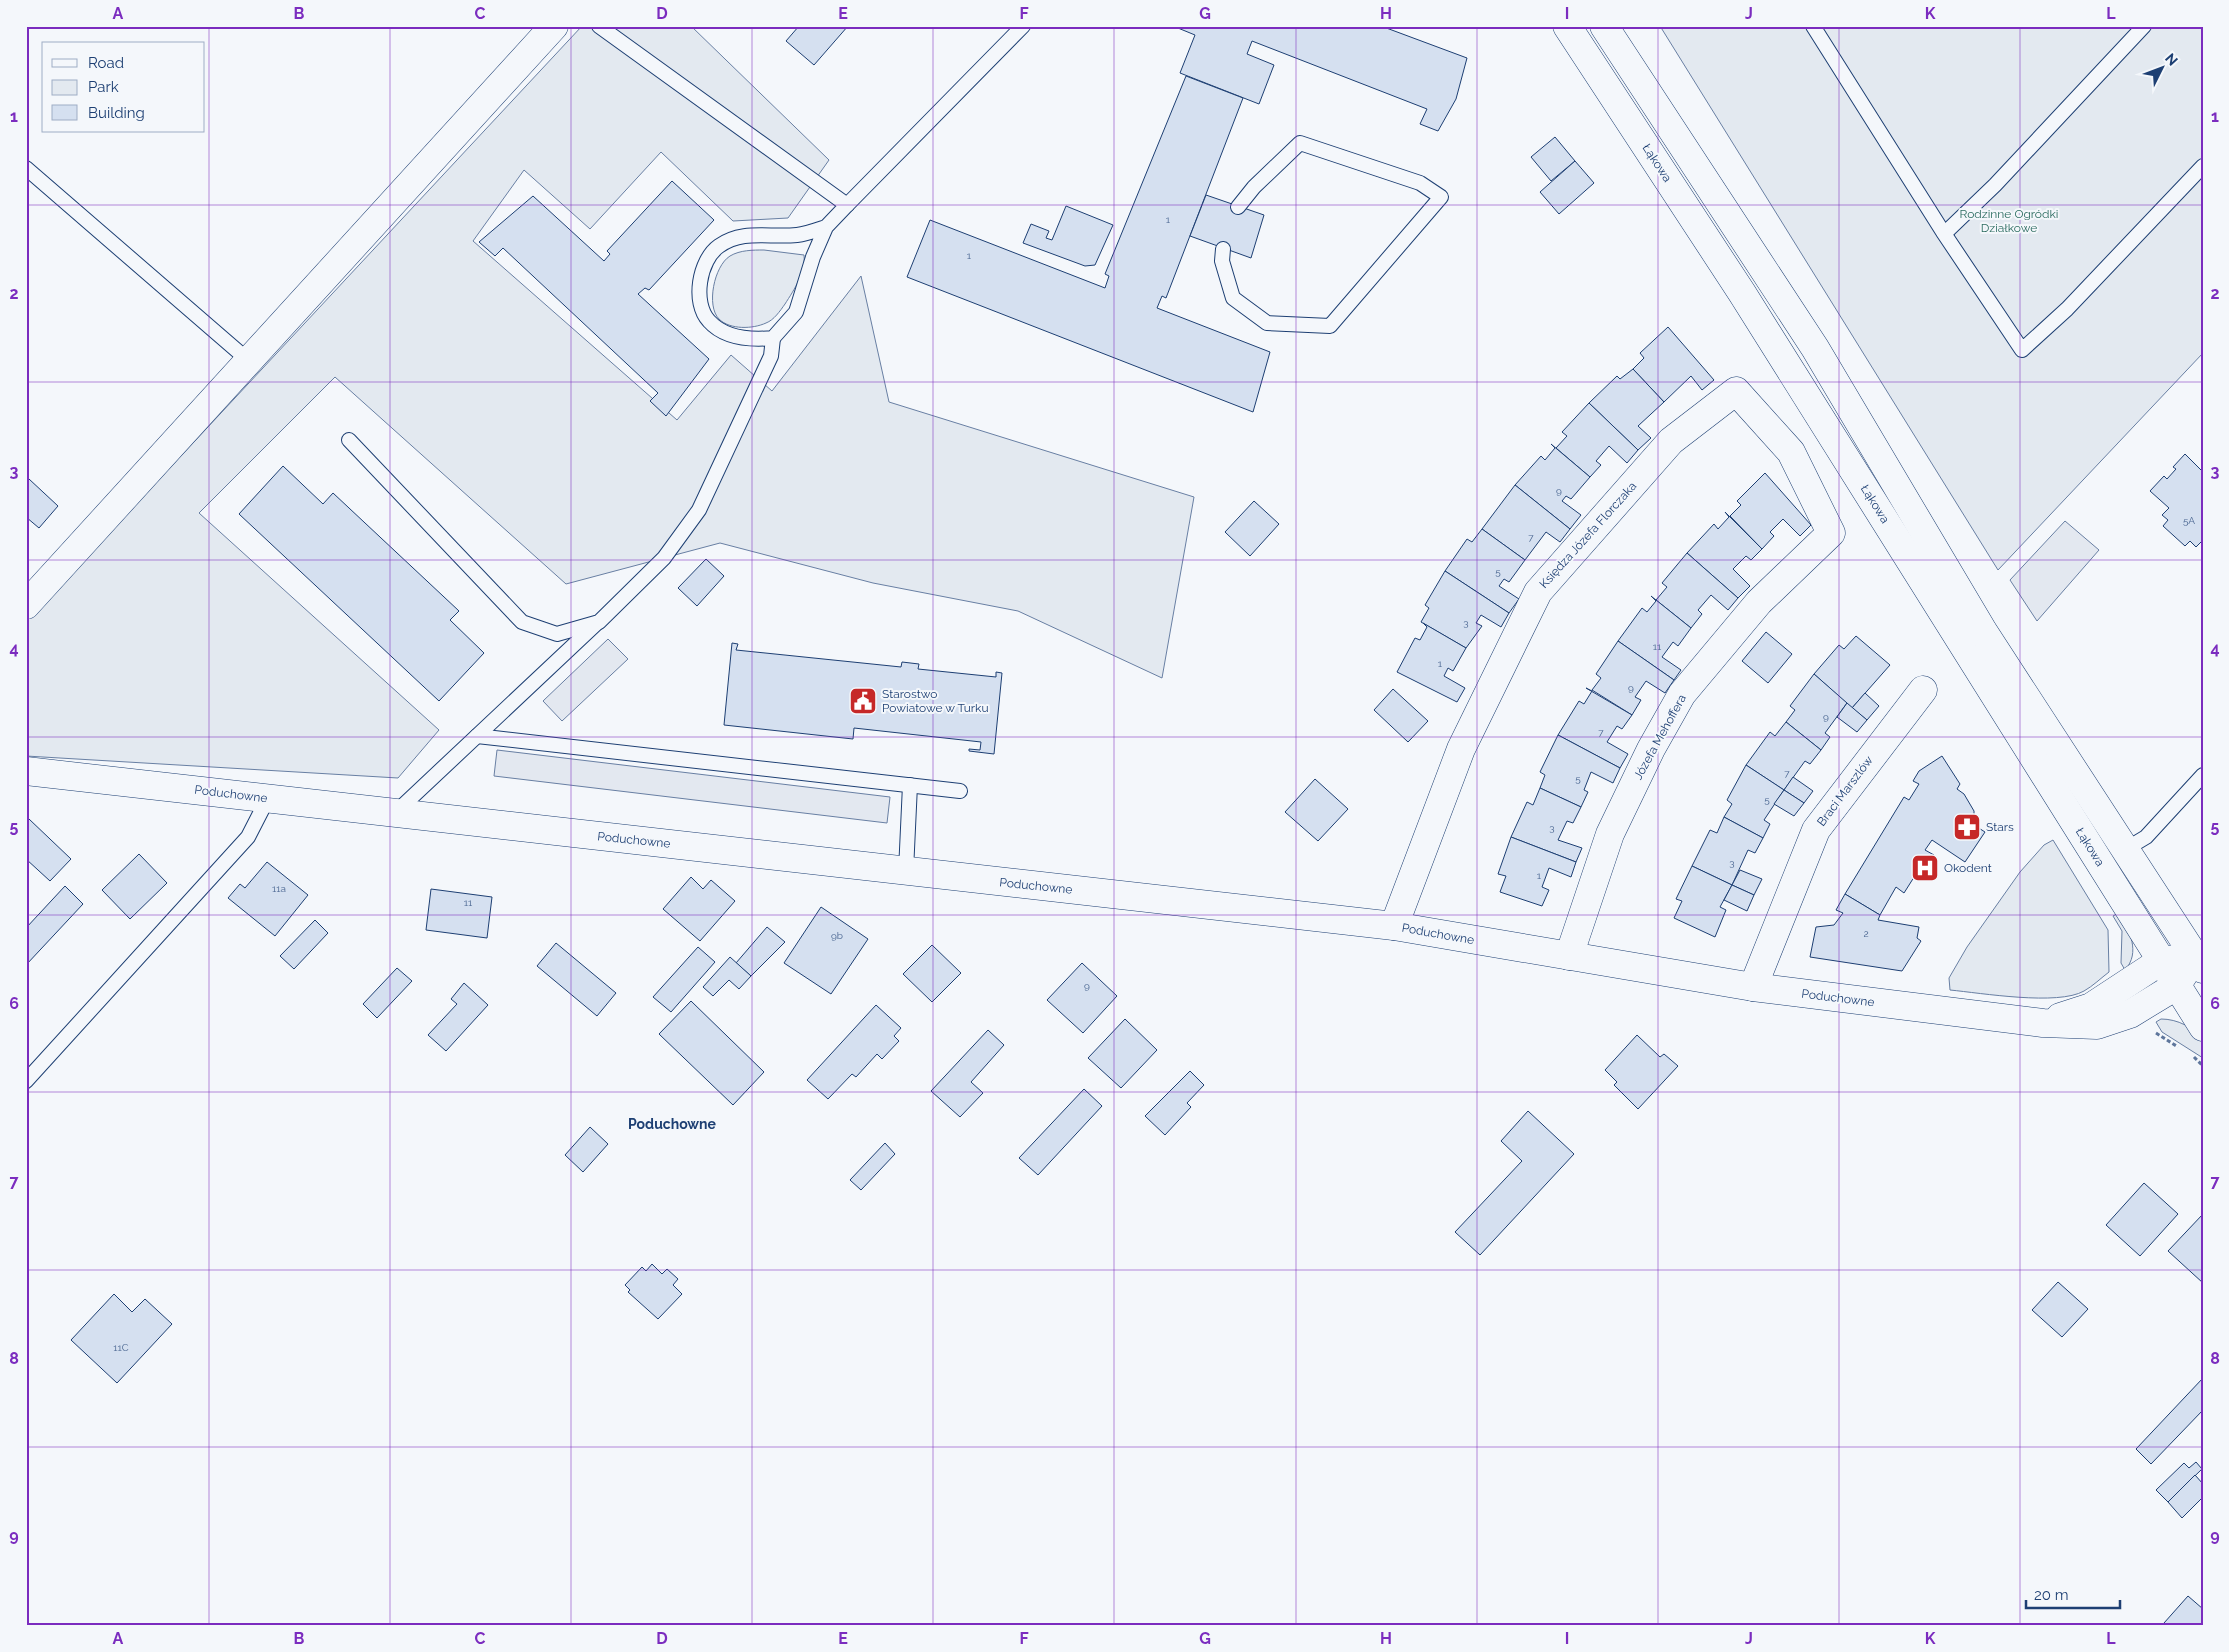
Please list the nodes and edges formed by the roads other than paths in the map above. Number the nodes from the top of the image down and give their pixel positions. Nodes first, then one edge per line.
1 (554, 26) edge
2 (600, 26) edge
3 (1023, 26) edge
4 (1567, 26) edge
5 (1604, 26) edge
6 (1813, 26) edge
7 (2144, 26) edge
8 (2203, 166) edge
9 (26, 168) edge
10 (847, 205) junction
11 (1238, 207) dead end
12 (826, 227) junction
13 (1945, 234) junction
14 (1223, 249) dead end
15 (773, 338) junction
16 (249, 361) junction
17 (348, 440) dead end
18 (1831, 533) joint
19 (26, 605) edge
20 (599, 622) junction
21 (1923, 690) dead end
22 (477, 736) junction
23 (26, 771) edge
24 (2203, 776) edge
25 (910, 785) junction
26 (960, 791) dead end
27 (268, 798) junction
28 (395, 813) junction
29 (2126, 850) junction
30 (906, 871) junction
31 (1394, 926) junction
32 (1569, 956) junction
33 (2161, 962) junction
34 (2199, 963) edge
35 (2176, 986) junction
36 (1753, 987) junction
37 (2043, 1023) junction
38 (2203, 1027) edge
39 (26, 1081) edge

1 - 16 street
2 - 10 lane
3 - 10 lane
4 - 33 street, Łąkowa
5 - 29 street
6 - 13 lane
7 - 13 lane
8 - 13 lane
9 - 16 lane
10 - 12 lane
11 - 14 lane
12 - 15 lane
12 - 15 lane
15 - 20 lane
16 - 19 street
17 - 20 lane
18 - 31 street, Księdza Józefa Florczaka
18 - 32 street, Józefa Mehoffera
20 - 22 lane
21 - 36 street, Braci Marszlów
22 - 25 lane
22 - 28 lane
23 - 27 street, Poduchowne
24 - 29 lane
25 - 26 lane
25 - 30 lane
27 - 28 street, Poduchowne
27 - 39 lane
28 - 30 street, Poduchowne
29 - 34 street
30 - 31 street, Poduchowne
31 - 32 street, Poduchowne
32 - 36 street, Poduchowne
33 - 34 street, Poduchowne
33 - 35 street, Łąkowa
33 - 37 street, Poduchowne
34 - 35 street
35 - 37 street, Poduchowne
35 - 38 street, Łąkowa
36 - 37 street, Poduchowne

